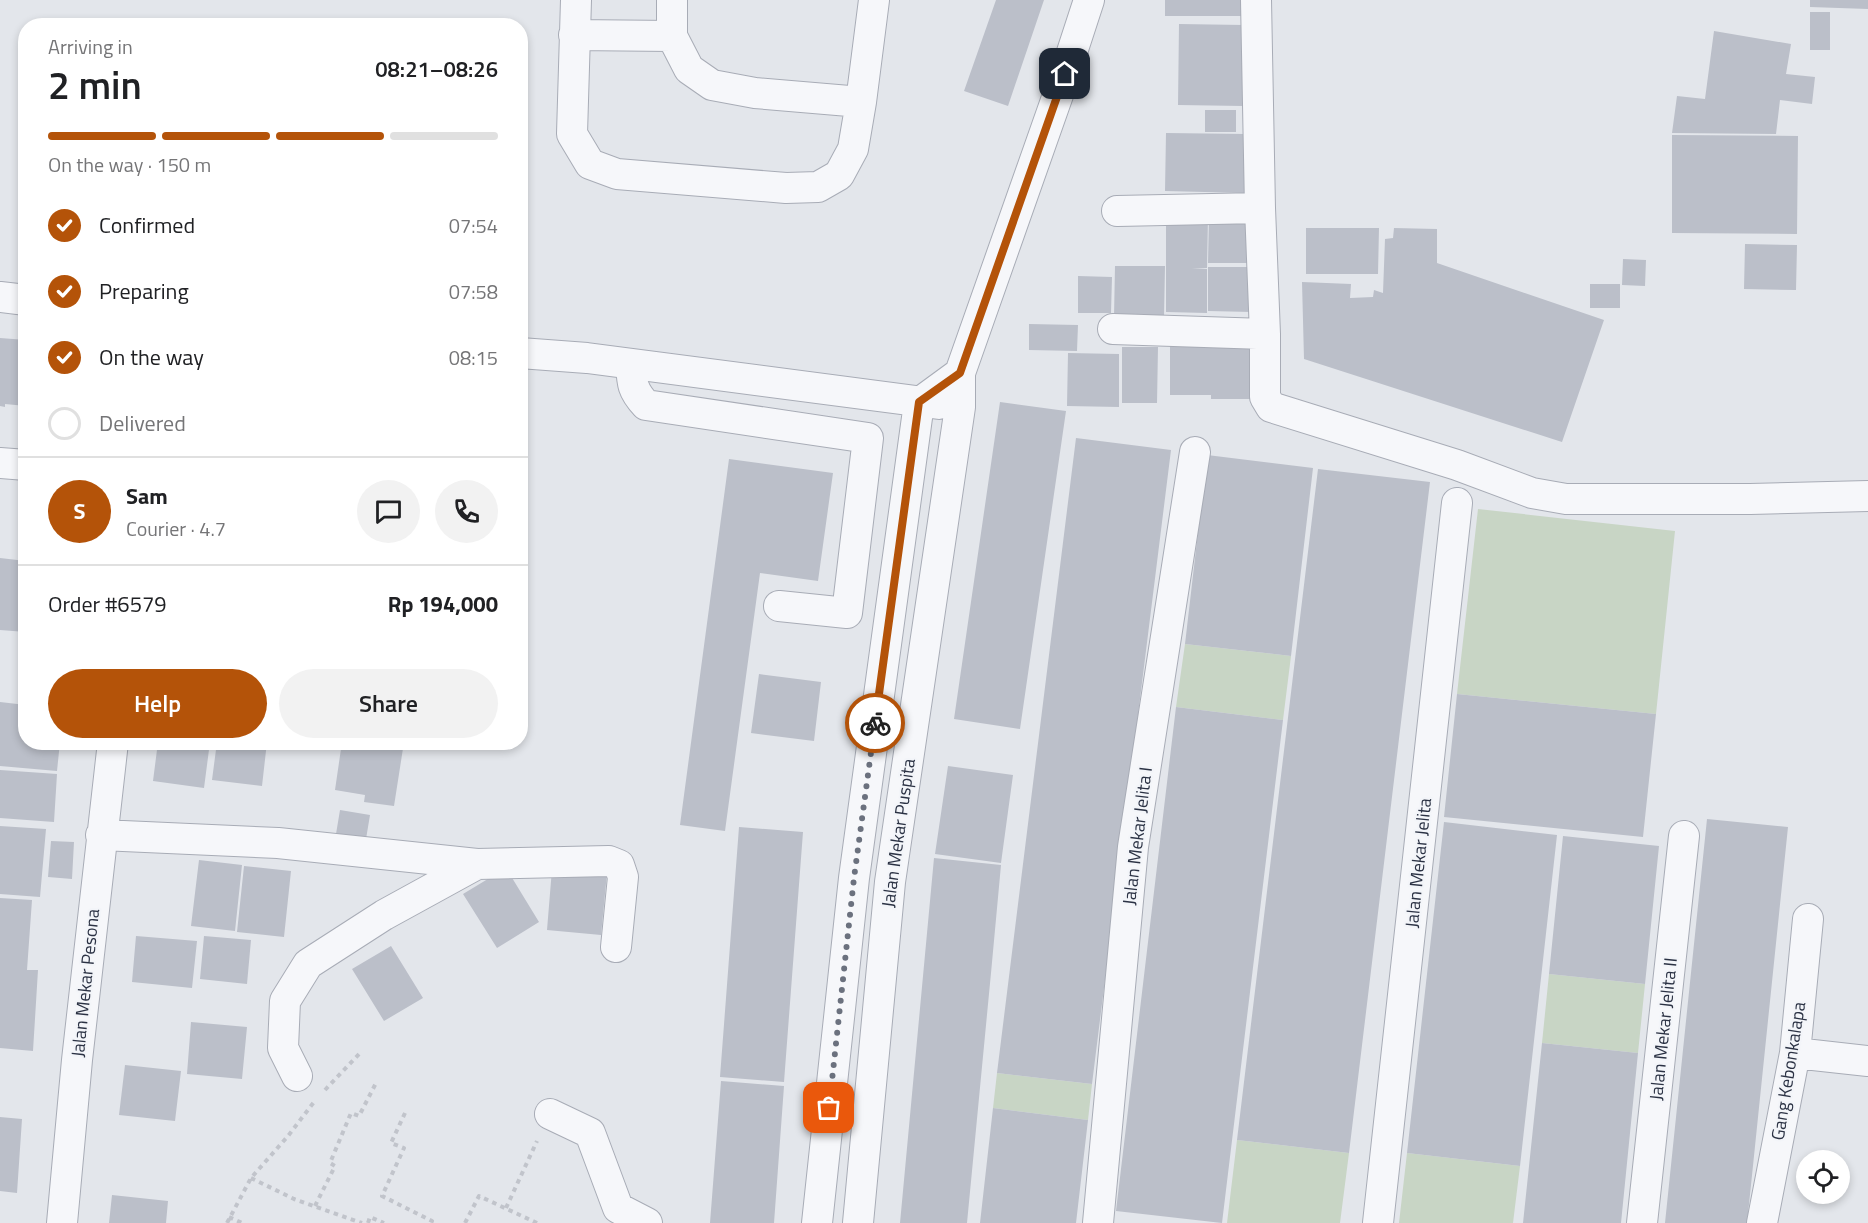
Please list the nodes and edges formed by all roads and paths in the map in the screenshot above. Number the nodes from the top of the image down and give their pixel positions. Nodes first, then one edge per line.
1 (576, 0) edge
2 (672, 0) edge
3 (874, 0) edge
4 (1089, 0) edge
5 (1256, 0) edge
6 (574, 35) junction
7 (672, 36) junction
8 (861, 102) junction
9 (1260, 208) junction
10 (1117, 210) dead end
11 (0, 297) edge
12 (18, 299) edge
13 (1113, 329) dead end
14 (1265, 334) junction
15 (528, 354) edge
16 (631, 364) junction
17 (960, 373) junction
18 (919, 402) junction
19 (960, 406) junction
20 (1195, 452) dead end
21 (0, 462) edge
22 (18, 464) edge
23 (1868, 496) edge
24 (1457, 503) dead end
25 (857, 538) junction
26 (900, 544) junction
27 (779, 606) dead end
28 (112, 750) edge
29 (101, 835) junction
30 (1683, 836) dead end
31 (477, 864) junction
32 (854, 878) junction
33 (890, 882) junction
34 (1808, 919) dead end
35 (615, 947) dead end
36 (1795, 1053) junction
37 (359, 1054) dead end
38 (1868, 1061) edge
39 (297, 1076) dead end
40 (376, 1083) dead end
41 (323, 1092) dead end
42 (316, 1100) dead end
43 (405, 1113) dead end
44 (550, 1114) joint
45 (251, 1178) junction
46 (315, 1206) junction
47 (506, 1208) junction
48 (229, 1217) junction
49 (62, 1223) edge
50 (227, 1223) edge
51 (242, 1223) edge
52 (362, 1223) edge
53 (368, 1223) edge
54 (384, 1223) edge
55 (431, 1223) edge
56 (465, 1223) edge
57 (537, 1223) edge
58 (647, 1223) edge
59 (817, 1223) edge
60 (858, 1223) edge
61 (1098, 1223) edge
62 (1378, 1223) edge
63 (1642, 1223) edge
64 (1762, 1223) edge

1 - 6 street
2 - 7 street
3 - 8 street
4 - 17 street, Jalan Mekar Puspita
5 - 9 street
6 - 7 street
6 - 8 street
7 - 8 street
9 - 10 street
9 - 14 street
11 - 12 street
13 - 14 street
14 - 23 street
15 - 16 street
16 - 18 street
16 - 25 street
17 - 18 street
17 - 19 street, Jalan Mekar Puspita
18 - 19 street
18 - 26 street, Jalan Mekar Puspita
19 - 33 street, Jalan Mekar Puspita
20 - 61 street, Jalan Mekar Jelita I
21 - 22 street
24 - 62 street, Jalan Mekar Jelita
25 - 26 street
25 - 27 street
26 - 32 street, Jalan Mekar Puspita
28 - 29 street, Jalan Mekar Pesona
29 - 31 street
29 - 49 street, Jalan Mekar Pesona
30 - 63 street, Jalan Mekar Jelita II
31 - 35 street
31 - 39 street
32 - 33 street
32 - 59 street, Jalan Mekar Puspita
33 - 60 street, Jalan Mekar Puspita
34 - 36 street, Gang Kebonkalapa
36 - 38 street
36 - 64 street, Gang Kebonkalapa
37 - 41 path
40 - 46 path
42 - 45 path
43 - 55 path
44 - 47 path
44 - 58 street
45 - 46 path
45 - 48 path
46 - 52 path
47 - 56 path
47 - 57 path
48 - 50 path
48 - 51 path
53 - 54 path

